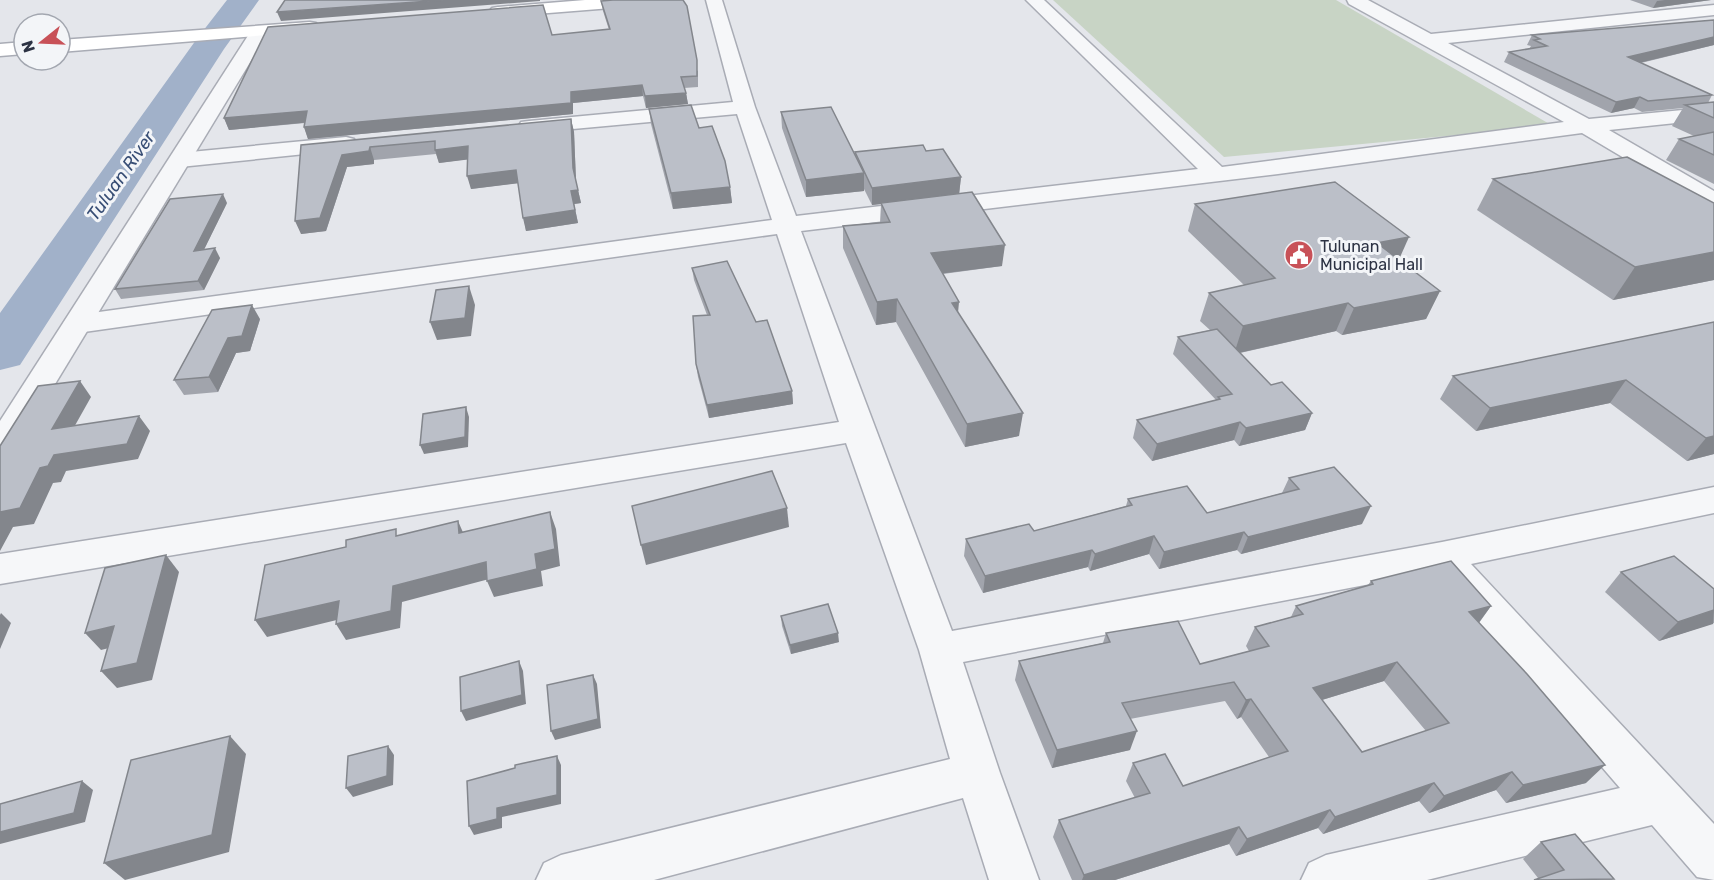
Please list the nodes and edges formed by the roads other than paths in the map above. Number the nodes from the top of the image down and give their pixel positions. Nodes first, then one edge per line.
1 (649, 0) edge
2 (714, 0) edge
3 (1034, 0) edge
4 (1355, 0) edge
5 (1681, 0) edge
6 (1712, 11) edge
7 (486, 13) edge
8 (326, 26) edge
9 (252, 32) junction
10 (1428, 40) junction
11 (72, 45) edge
12 (745, 107) junction
13 (1714, 113) edge
14 (1586, 126) junction
15 (510, 129) edge
16 (369, 142) edge
17 (180, 160) junction
18 (1216, 174) junction
19 (1714, 201) edge
20 (787, 225) junction
21 (77, 324) junction
22 (858, 430) junction
23 (0, 447) edge
24 (1711, 503) edge
25 (1442, 556) junction
26 (0, 569) edge
27 (939, 650) junction
28 (977, 773) junction
29 (1660, 801) junction
30 (1714, 860) edge
31 (561, 880) edge
32 (1014, 880) edge
33 (1326, 880) edge

1 - 7 main road
2 - 12 street
3 - 18 street
4 - 10 street
5 - 6 street
6 - 10 street
8 - 9 main road
9 - 11 main road
9 - 17 street
10 - 14 street
12 - 15 street
12 - 20 street
13 - 14 street
14 - 18 street
14 - 19 street
16 - 17 street
17 - 21 street
18 - 20 street
20 - 21 street
20 - 22 street
21 - 23 street
22 - 26 street
22 - 27 street
24 - 25 street
25 - 27 street
25 - 29 street
27 - 28 street
28 - 31 street
28 - 32 street
29 - 30 street
29 - 33 street

